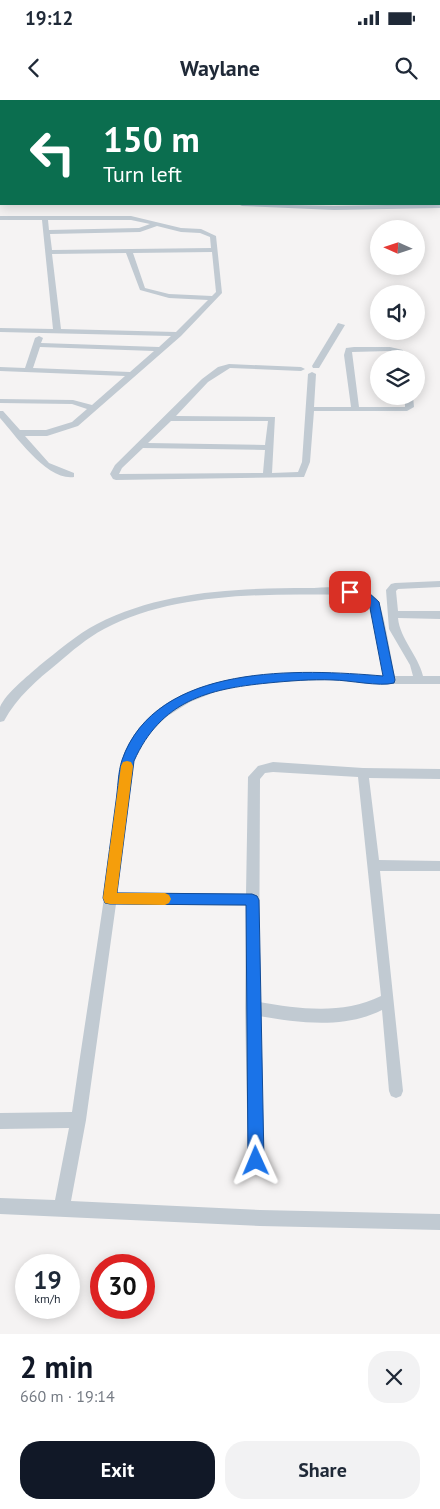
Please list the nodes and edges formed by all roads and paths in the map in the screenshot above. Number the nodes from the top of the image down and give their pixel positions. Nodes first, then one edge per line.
1 (265, 205) edge
2 (312, 205) edge
3 (374, 205) edge
4 (414, 205) edge
5 (0, 218) edge
6 (45, 218) junction
7 (158, 224) junction
8 (47, 232) junction
9 (215, 250) junction
10 (129, 251) junction
11 (49, 252) junction
12 (214, 298) junction
13 (341, 325) dead end
14 (0, 330) edge
15 (41, 330) junction
16 (57, 331) junction
17 (178, 334) junction
18 (36, 345) junction
19 (158, 349) junction
20 (395, 350) edge
21 (0, 369) edge
22 (28, 370) junction
23 (314, 370) junction
24 (131, 374) junction
25 (0, 401) edge
26 (410, 405) edge
27 (93, 408) junction
28 (309, 409) junction
29 (355, 409) junction
30 (0, 413) edge
31 (169, 418) junction
32 (18, 433) junction
33 (142, 445) junction
34 (269, 448) junction
35 (71, 475) dead end
36 (267, 476) junction
37 (440, 584) edge
38 (392, 614) junction
39 (440, 615) edge
40 (390, 680) junction
41 (419, 680) junction
42 (440, 680) edge
43 (0, 718) edge
44 (363, 773) junction
45 (440, 774) edge
46 (374, 866) junction
47 (440, 866) edge
48 (110, 898) junction
49 (252, 900) junction
50 (388, 999) junction
51 (252, 1008) junction
52 (396, 1090) dead end
53 (78, 1120) junction
54 (0, 1121) edge
55 (256, 1161) dead end
56 (0, 1206) edge
57 (62, 1210) junction
58 (440, 1222) edge

1 - 4 street
2 - 3 street
5 - 6 street
6 - 7 street
6 - 8 street
7 - 8 street
7 - 9 street
8 - 11 street
9 - 10 street
9 - 12 street
10 - 11 street
10 - 12 street
11 - 16 street
12 - 17 street
13 - 23 street
14 - 15 street
15 - 16 street
15 - 18 street
16 - 17 street
17 - 19 street
18 - 19 street
18 - 22 street
19 - 24 street
20 - 29 street
21 - 22 street
22 - 24 street
23 - 28 street
23 - 31 street
24 - 27 street
25 - 27 street
26 - 29 street
27 - 32 street
28 - 29 street
28 - 36 street
30 - 32 street
31 - 33 street
31 - 34 street
32 - 35 street
33 - 34 street
33 - 36 street
34 - 36 street
37 - 38 street
38 - 39 street
38 - 41 street
40 - 41 street
40 - 43 street
40 - 48 street
41 - 42 street
44 - 45 street
44 - 46 street
44 - 49 street
46 - 47 street
46 - 50 street
48 - 49 street
48 - 53 street
49 - 51 street
50 - 51 street
50 - 52 street
51 - 55 street
53 - 54 street
53 - 57 street
56 - 57 street
57 - 58 street

